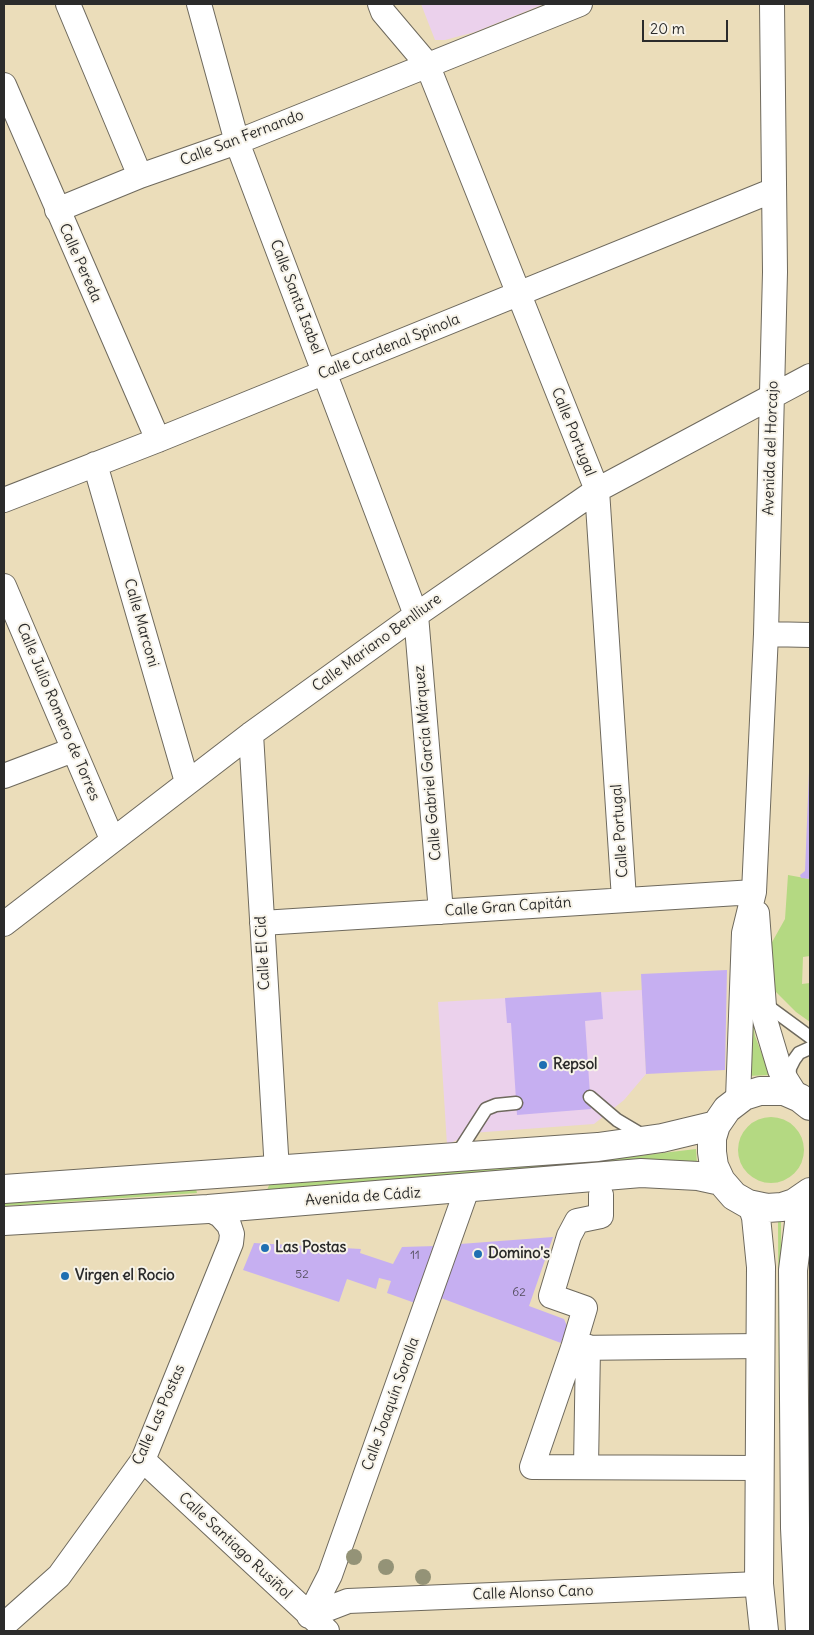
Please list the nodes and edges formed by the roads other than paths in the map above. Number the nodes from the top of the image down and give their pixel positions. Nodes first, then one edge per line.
1 (68, 4) edge
2 (199, 4) edge
3 (380, 4) edge
4 (580, 4) edge
5 (772, 4) edge
6 (427, 64) junction
7 (4, 85) edge
8 (237, 142) junction
9 (140, 176) junction
10 (774, 190) junction
11 (57, 210) junction
12 (518, 294) junction
13 (324, 373) junction
14 (810, 376) edge
15 (772, 395) junction
16 (158, 440) junction
17 (95, 464) junction
18 (597, 490) junction
19 (6, 492) edge
20 (4, 586) edge
21 (416, 614) junction
22 (766, 634) junction
23 (810, 635) edge
24 (251, 734) junction
25 (73, 750) junction
26 (4, 776) edge
27 (188, 782) junction
28 (112, 838) junction
29 (754, 892) junction
30 (624, 899) junction
31 (441, 912) junction
32 (262, 923) junction
33 (4, 924) edge
34 (765, 1004) junction
35 (810, 1037) edge
36 (810, 1048) edge
37 (799, 1096) edge
38 (590, 1097) dead end
39 (738, 1099) junction
40 (516, 1103) dead end
41 (716, 1125) junction
42 (651, 1139) junction
43 (446, 1158) junction
44 (277, 1171) junction
45 (721, 1181) junction
46 (467, 1188) junction
47 (4, 1189) edge
48 (809, 1194) edge
49 (601, 1195) dead end
50 (752, 1205) junction
51 (208, 1209) junction
52 (4, 1221) edge
53 (761, 1346) junction
54 (581, 1348) junction
55 (143, 1460) junction
56 (586, 1467) junction
57 (759, 1468) junction
58 (803, 1485) edge
59 (795, 1528) junction
60 (810, 1555) edge
61 (759, 1584) junction
62 (309, 1616) junction
63 (803, 1625) edge
64 (6, 1626) edge
65 (327, 1631) edge
66 (764, 1631) edge

1 - 9 street
2 - 8 street, Calle Santa Isabel
3 - 6 street, Calle Portugal
4 - 6 street, Calle San Fernando
5 - 10 street, Avenida del Horcajo
6 - 8 street, Calle San Fernando
6 - 12 street, Calle Portugal
7 - 11 street, Calle Pereda
8 - 9 street, Calle San Fernando
8 - 13 street, Calle Santa Isabel
9 - 11 street, Calle San Fernando
10 - 12 street, Calle Cardenal Spinola
10 - 15 street, Avenida del Horcajo
11 - 16 street, Calle Pereda
12 - 13 street, Calle Cardenal Spinola
12 - 18 street, Calle Portugal
13 - 16 street, Calle Cardenal Spinola
13 - 21 street, Calle Santa Isabel
14 - 15 street, Calle Mariano Benlliure
15 - 18 street, Calle Mariano Benlliure
15 - 22 street, Avenida del Horcajo
16 - 17 street, Calle Cardenal Spinola
17 - 19 street, Calle Cardenal Spinola
17 - 27 street, Calle Marconi
18 - 21 street, Calle Mariano Benlliure
18 - 30 street, Calle Portugal
20 - 25 street, Calle Julio Romero de Torres
21 - 24 street, Calle Mariano Benlliure
21 - 31 street, Calle Gabriel García Márquez
22 - 23 street
22 - 29 street, Avenida del Horcajo
24 - 27 street, Calle Mariano Benlliure
24 - 32 street, Calle El Cid
25 - 26 street
25 - 28 street, Calle Julio Romero de Torres
27 - 28 street, Calle Mariano Benlliure
28 - 33 street, Calle Mariano Benlliure
29 - 30 street, Calle Gran Capitán
29 - 34 street, Avenida del Horcajo
29 - 39 street, Avenida del Horcajo
30 - 31 street, Calle Gran Capitán
31 - 32 street, Calle Gran Capitán
32 - 44 street, Calle El Cid
34 - 35 lane
34 - 37 street, Avenida del Horcajo
36 - 37 lane
37 - 39 main road
38 - 42 lane
39 - 41 main road
40 - 43 lane
41 - 42 main road
41 - 45 main road
42 - 43 main road
43 - 44 main road
44 - 47 main road
45 - 46 main road, Avenida de Cádiz
45 - 50 main road
46 - 51 main road, Avenida de Cádiz
46 - 62 street, Calle Joaquín Sorolla
48 - 50 main road
48 - 58 main road
49 - 54 street
50 - 53 main road
51 - 52 main road, Avenida de Cádiz
51 - 55 street, Calle Las Postas
53 - 54 street
53 - 57 main road
54 - 56 street
54 - 56 street
55 - 62 street, Calle Santiago Rusiñol
55 - 64 street, Calle Las Postas
56 - 57 street
57 - 61 main road
58 - 59 main road
59 - 60 street
59 - 63 main road
61 - 62 street, Calle Alonso Cano
61 - 66 main road
62 - 65 street, Calle Santiago Rusiñol

